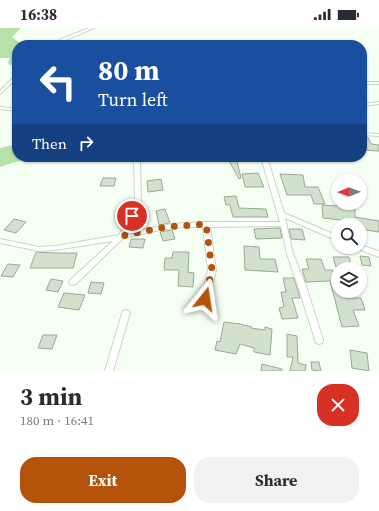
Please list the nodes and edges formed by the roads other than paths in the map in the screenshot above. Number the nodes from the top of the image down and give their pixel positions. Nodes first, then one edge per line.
1 (92, 28) edge
2 (62, 40) edge
3 (12, 81) edge
4 (367, 83) edge
5 (379, 83) edge
6 (0, 93) edge
7 (379, 103) edge
8 (367, 104) edge
9 (0, 108) edge
10 (12, 109) edge
11 (367, 134) edge
12 (379, 135) edge
13 (136, 162) edge
14 (265, 162) edge
15 (281, 214) junction
16 (206, 224) junction
17 (283, 224) junction
18 (122, 236) junction
19 (331, 236) edge
20 (0, 241) edge
21 (367, 250) edge
22 (379, 254) edge
23 (73, 282) dead end
24 (205, 299) dead end
25 (126, 313) dead end
26 (319, 340) dead end
27 (109, 371) edge

1 - 2 street
3 - 6 street
4 - 5 street
7 - 8 street
9 - 10 street
11 - 12 street
13 - 18 street
14 - 15 street
15 - 17 street
15 - 19 street
16 - 17 street
16 - 18 street
16 - 24 street
17 - 26 street
18 - 20 street
18 - 23 street
21 - 22 street
25 - 27 street

